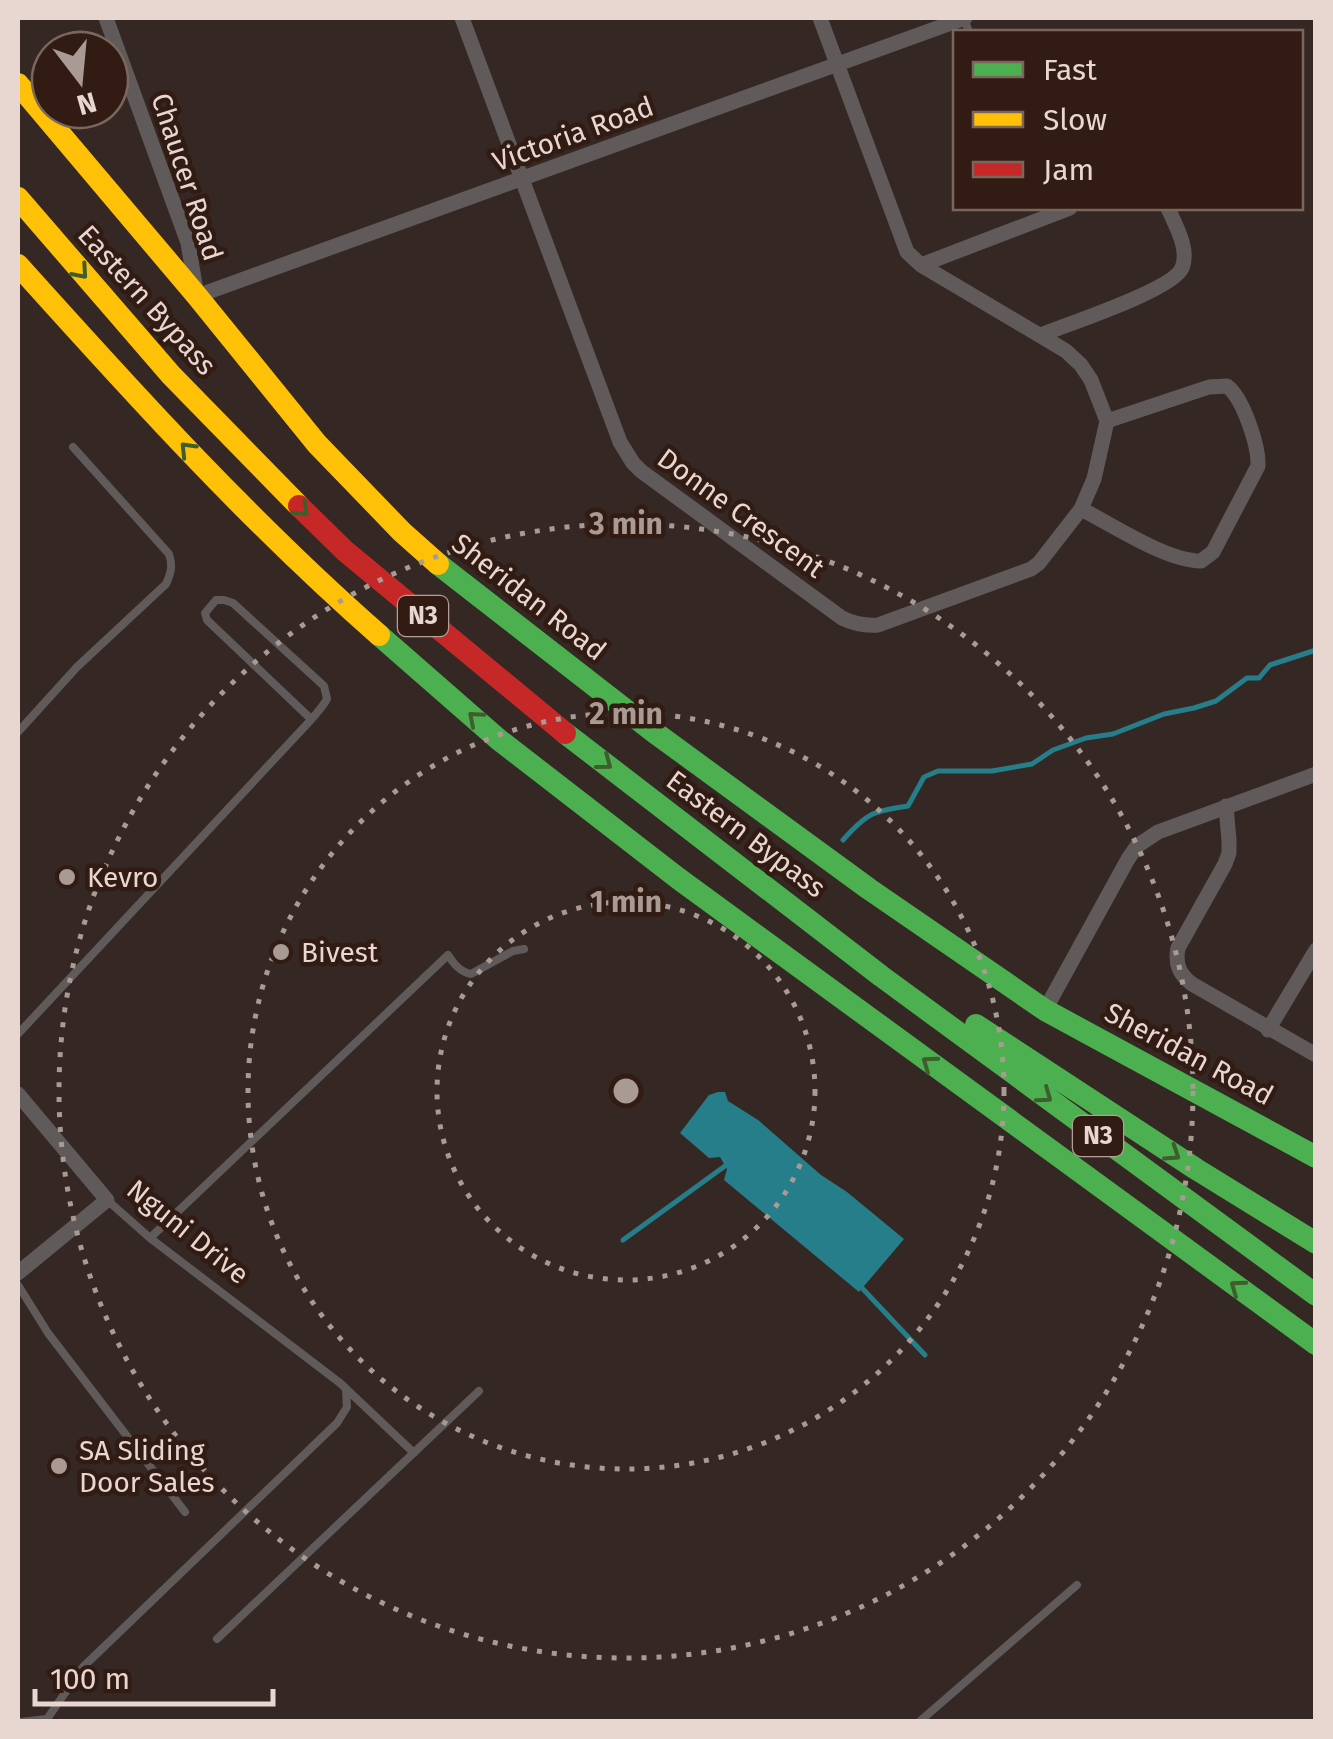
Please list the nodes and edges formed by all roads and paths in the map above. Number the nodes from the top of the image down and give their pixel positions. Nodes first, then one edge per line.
1 (106, 18) edge
2 (462, 18) edge
3 (820, 18) edge
4 (965, 18) edge
5 (838, 65) junction
6 (18, 84) edge
7 (522, 180) junction
8 (18, 198) edge
9 (1065, 210) edge
10 (1169, 210) edge
11 (920, 265) junction
12 (18, 266) edge
13 (197, 296) junction
14 (1041, 335) junction
15 (1107, 421) junction
16 (73, 447) dead end
17 (1081, 508) junction
18 (311, 719) junction
19 (18, 732) edge
20 (1316, 774) edge
21 (1226, 806) junction
22 (524, 949) dead end
23 (1316, 950) edge
24 (882, 976) junction
25 (1045, 1010) junction
26 (1268, 1030) junction
27 (18, 1034) edge
28 (1316, 1056) edge
29 (18, 1094) edge
30 (1316, 1156) edge
31 (106, 1200) junction
32 (150, 1238) junction
33 (1316, 1243) edge
34 (18, 1273) edge
35 (18, 1285) edge
36 (1316, 1296) edge
37 (1316, 1344) edge
38 (346, 1391) junction
39 (479, 1391) dead end
40 (414, 1453) junction
41 (186, 1512) dead end
42 (1077, 1586) dead end
43 (217, 1639) dead end
44 (48, 1720) edge
45 (20, 1722) edge
46 (919, 1722) edge

1 - 13 street, Chaucer Road
2 - 7 street, Donne Crescent
3 - 5 street
4 - 5 street, Victoria Road
5 - 7 street, Victoria Road
5 - 11 street
6 - 13 main road, Sheridan Road
7 - 13 street, Victoria Road
7 - 17 street, Donne Crescent
8 -> 24 main road, Eastern Bypass / N3
9 - 11 street
10 - 14 street
11 - 14 street
37 -> 12 main road, N3
13 - 25 main road, Sheridan Road
14 - 15 street
15 - 17 street, Donne Crescent
15 - 17 street
16 - 19 lane
18 - 18 lane
18 - 27 lane
20 - 21 street
21 - 25 street
21 - 26 street
22 - 32 lane
23 - 26 street
24 -> 33 main road
24 -> 36 main road, Eastern Bypass / N3
25 - 30 main road, Sheridan Road
26 - 28 street
29 - 31 street, Nguni Drive
31 - 32 lane, Nguni Drive
31 - 34 street
32 - 38 lane, Nguni Drive
35 - 41 lane
38 - 40 lane, Nguni Drive
38 - 44 lane
39 - 40 lane
40 - 43 lane
42 - 46 lane
44 - 45 lane

